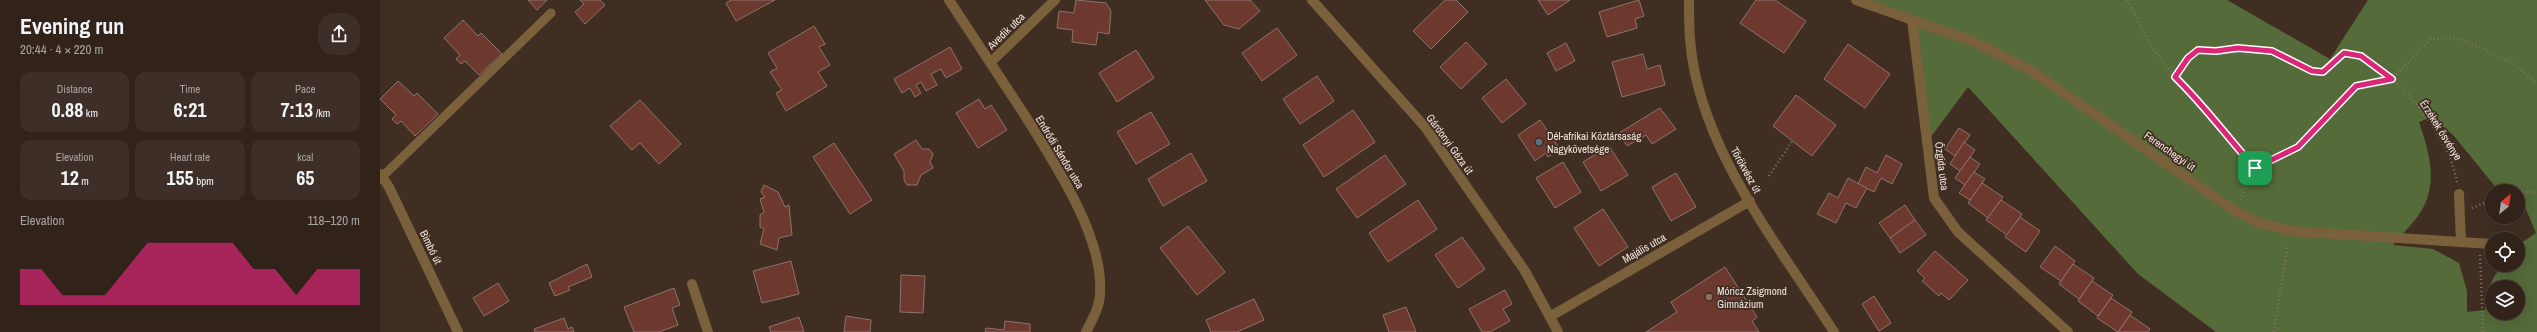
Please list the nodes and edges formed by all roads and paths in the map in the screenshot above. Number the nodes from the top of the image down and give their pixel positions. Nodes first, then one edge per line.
1 (949, 0) edge
2 (1055, 0) edge
3 (1312, 0) edge
4 (1689, 0) edge
5 (1856, 0) edge
6 (2127, 0) edge
7 (551, 13) dead end
8 (1912, 20) junction
9 (991, 62) junction
10 (2175, 77) junction
11 (2392, 79) junction
12 (2537, 83) edge
13 (1792, 141) dead end
14 (2255, 168) junction
15 (381, 175) edge
16 (1769, 176) dead end
17 (384, 189) edge
18 (2525, 192) edge
19 (2537, 192) edge
20 (2459, 194) joint
21 (1750, 201) junction
22 (2485, 203) edge
23 (2460, 209) junction
24 (2235, 211) junction
25 (2290, 231) junction
26 (2461, 242) junction
27 (2480, 243) junction
28 (2485, 243) edge
29 (692, 284) dead end
30 (1551, 316) junction
31 (458, 332) edge
32 (708, 332) edge
33 (1086, 332) edge
34 (1558, 332) edge
35 (1834, 332) edge
36 (2068, 332) edge
37 (2274, 332) edge
38 (2483, 332) edge

1 - 9 street, Endrődi Sándor utca
2 - 9 street, Avedik utca
3 - 30 street, Gárdonyi Géza út
4 - 21 street, Törökvész út
5 - 8 street, Ferenchegyi út
6 - 10 path
7 - 15 lane
8 - 24 street, Ferenchegyi út
8 - 36 street, Őzgida utca
9 - 33 street, Endrődi Sándor utca
10 - 11 path, Érzékek ösvénye
10 - 14 path
11 - 12 path
11 - 14 path
11 - 20 path, Érzékek ösvénye
13 - 16 path
14 - 24 path
15 - 17 street, Bimbó út
17 - 31 street, Bimbó út
18 - 19 path
20 - 23 street
21 - 30 street, Majális utca
21 - 35 street, Törökvész út
22 - 23 path
23 - 26 street
24 - 25 street, Ferenchegyi út
25 - 26 street, Ferenchegyi út
25 - 37 path
26 - 27 street, Ferenchegyi út
27 - 28 street, Ferenchegyi út
27 - 38 path
29 - 32 street
30 - 34 street, Gárdonyi Géza út

